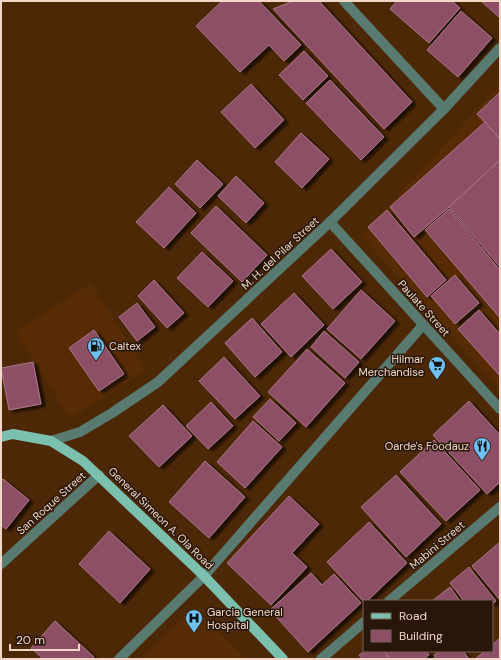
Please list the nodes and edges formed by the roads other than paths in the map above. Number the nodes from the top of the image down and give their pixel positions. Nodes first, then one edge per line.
1 (344, 1) edge
2 (500, 48) edge
3 (444, 109) junction
4 (330, 222) junction
5 (422, 325) junction
6 (500, 410) edge
7 (1, 437) edge
8 (51, 441) junction
9 (99, 475) junction
10 (500, 507) edge
11 (1, 564) edge
12 (204, 576) junction
13 (390, 600) edge
14 (363, 623) edge
15 (119, 659) edge
16 (282, 659) edge
17 (320, 659) edge

1 - 3 street
2 - 3 street, M. H. del Pilar Street
3 - 4 street, M. H. del Pilar Street
4 - 5 street, Paulate Street
4 - 8 street, M. H. del Pilar Street
5 - 6 street, Paulate Street
5 - 12 street
7 - 8 main road, General Simeon A. Ola Road
8 - 9 main road, General Simeon A. Ola Road
9 - 11 street, San Roque Street
9 - 12 main road, General Simeon A. Ola Road
10 - 13 street, Mabini Street
12 - 15 street
12 - 16 main road, General Simeon A. Ola Road
14 - 17 street

